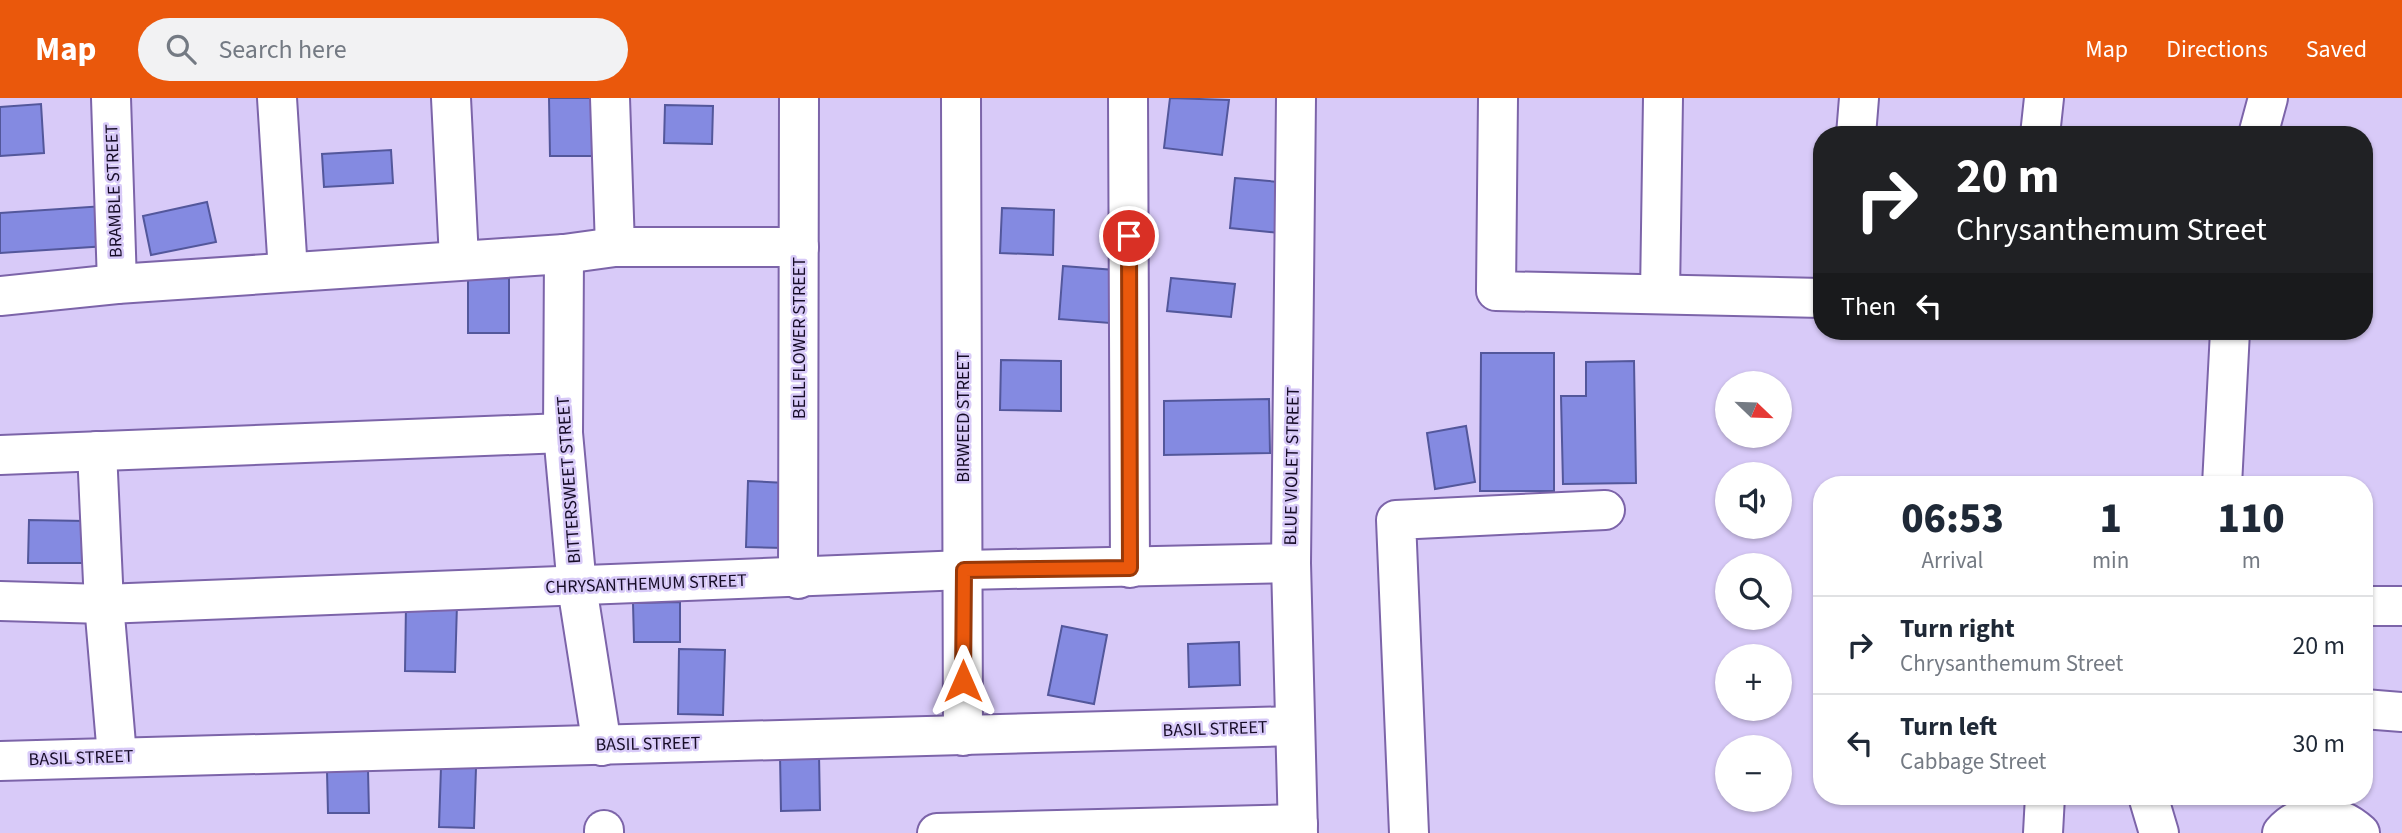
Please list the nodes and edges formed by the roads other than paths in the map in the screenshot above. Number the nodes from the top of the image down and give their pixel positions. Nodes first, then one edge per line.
1 (111, 98) edge
2 (277, 98) edge
3 (451, 98) edge
4 (610, 98) edge
5 (799, 98) edge
6 (961, 98) edge
7 (1128, 98) edge
8 (1296, 98) edge
9 (1498, 98) edge
10 (1663, 98) edge
11 (1859, 98) edge
12 (2044, 98) edge
13 (2269, 98) edge
14 (1857, 126) edge
15 (2041, 126) edge
16 (2261, 126) edge
17 (615, 247) junction
18 (799, 247) junction
19 (564, 254) junction
20 (458, 259) junction
21 (288, 272) junction
22 (117, 284) junction
23 (1660, 294) junction
24 (0, 296) edge
25 (1813, 298) edge
26 (2230, 340) edge
27 (563, 433) junction
28 (97, 451) junction
29 (0, 456) edge
30 (2222, 476) edge
31 (1605, 510) dead end
32 (1291, 563) junction
33 (1130, 568) junction
34 (964, 570) junction
35 (798, 579) junction
36 (577, 587) junction
37 (0, 601) edge
38 (104, 604) junction
39 (2373, 606) edge
40 (2402, 606) edge
41 (2373, 710) edge
42 (2402, 712) edge
43 (1296, 726) junction
44 (963, 736) junction
45 (602, 746) junction
46 (117, 756) junction
47 (0, 761) edge
48 (2045, 805) edge
49 (2151, 805) edge
50 (2293, 816) edge
51 (1298, 829) edge
52 (947, 833) edge
53 (1409, 833) edge
54 (2043, 833) edge
55 (2159, 833) edge
56 (2360, 833) edge

1 - 22 street, BRAMBLE STREET
2 - 21 street
3 - 20 street
4 - 17 street
5 - 18 street, BELLFLOWER STREET
6 - 34 street, BIRWEED STREET
7 - 33 street
8 - 32 street, BLUE VIOLET STREET
9 - 23 street
10 - 23 street
11 - 14 street
12 - 15 street
13 - 16 street
17 - 18 street
17 - 19 street
18 - 35 street, BELLFLOWER STREET
19 - 20 street
19 - 27 street, BITTERSWEET STREET
20 - 21 street
21 - 22 street
22 - 24 street
23 - 25 street
26 - 30 street
27 - 28 street
27 - 36 street, BITTERSWEET STREET
28 - 29 street
28 - 38 street
31 - 53 street
32 - 33 street, CHRYSANTHEMUM STREET
32 - 43 street, BLUE VIOLET STREET
33 - 34 street, CHRYSANTHEMUM STREET
34 - 35 street, CHRYSANTHEMUM STREET
34 - 44 street, BIRWEED STREET
35 - 36 street, CHRYSANTHEMUM STREET
36 - 38 street, CHRYSANTHEMUM STREET
36 - 45 street, BITTERSWEET STREET
37 - 38 street, CHRYSANTHEMUM STREET
38 - 46 street
39 - 40 street
41 - 42 street
43 - 44 street, BASIL STREET
43 - 51 street, BLUE VIOLET STREET
44 - 45 street, BASIL STREET
45 - 46 street, BASIL STREET
46 - 47 street, BASIL STREET
48 - 54 street
49 - 55 street
50 - 56 street
51 - 52 street

